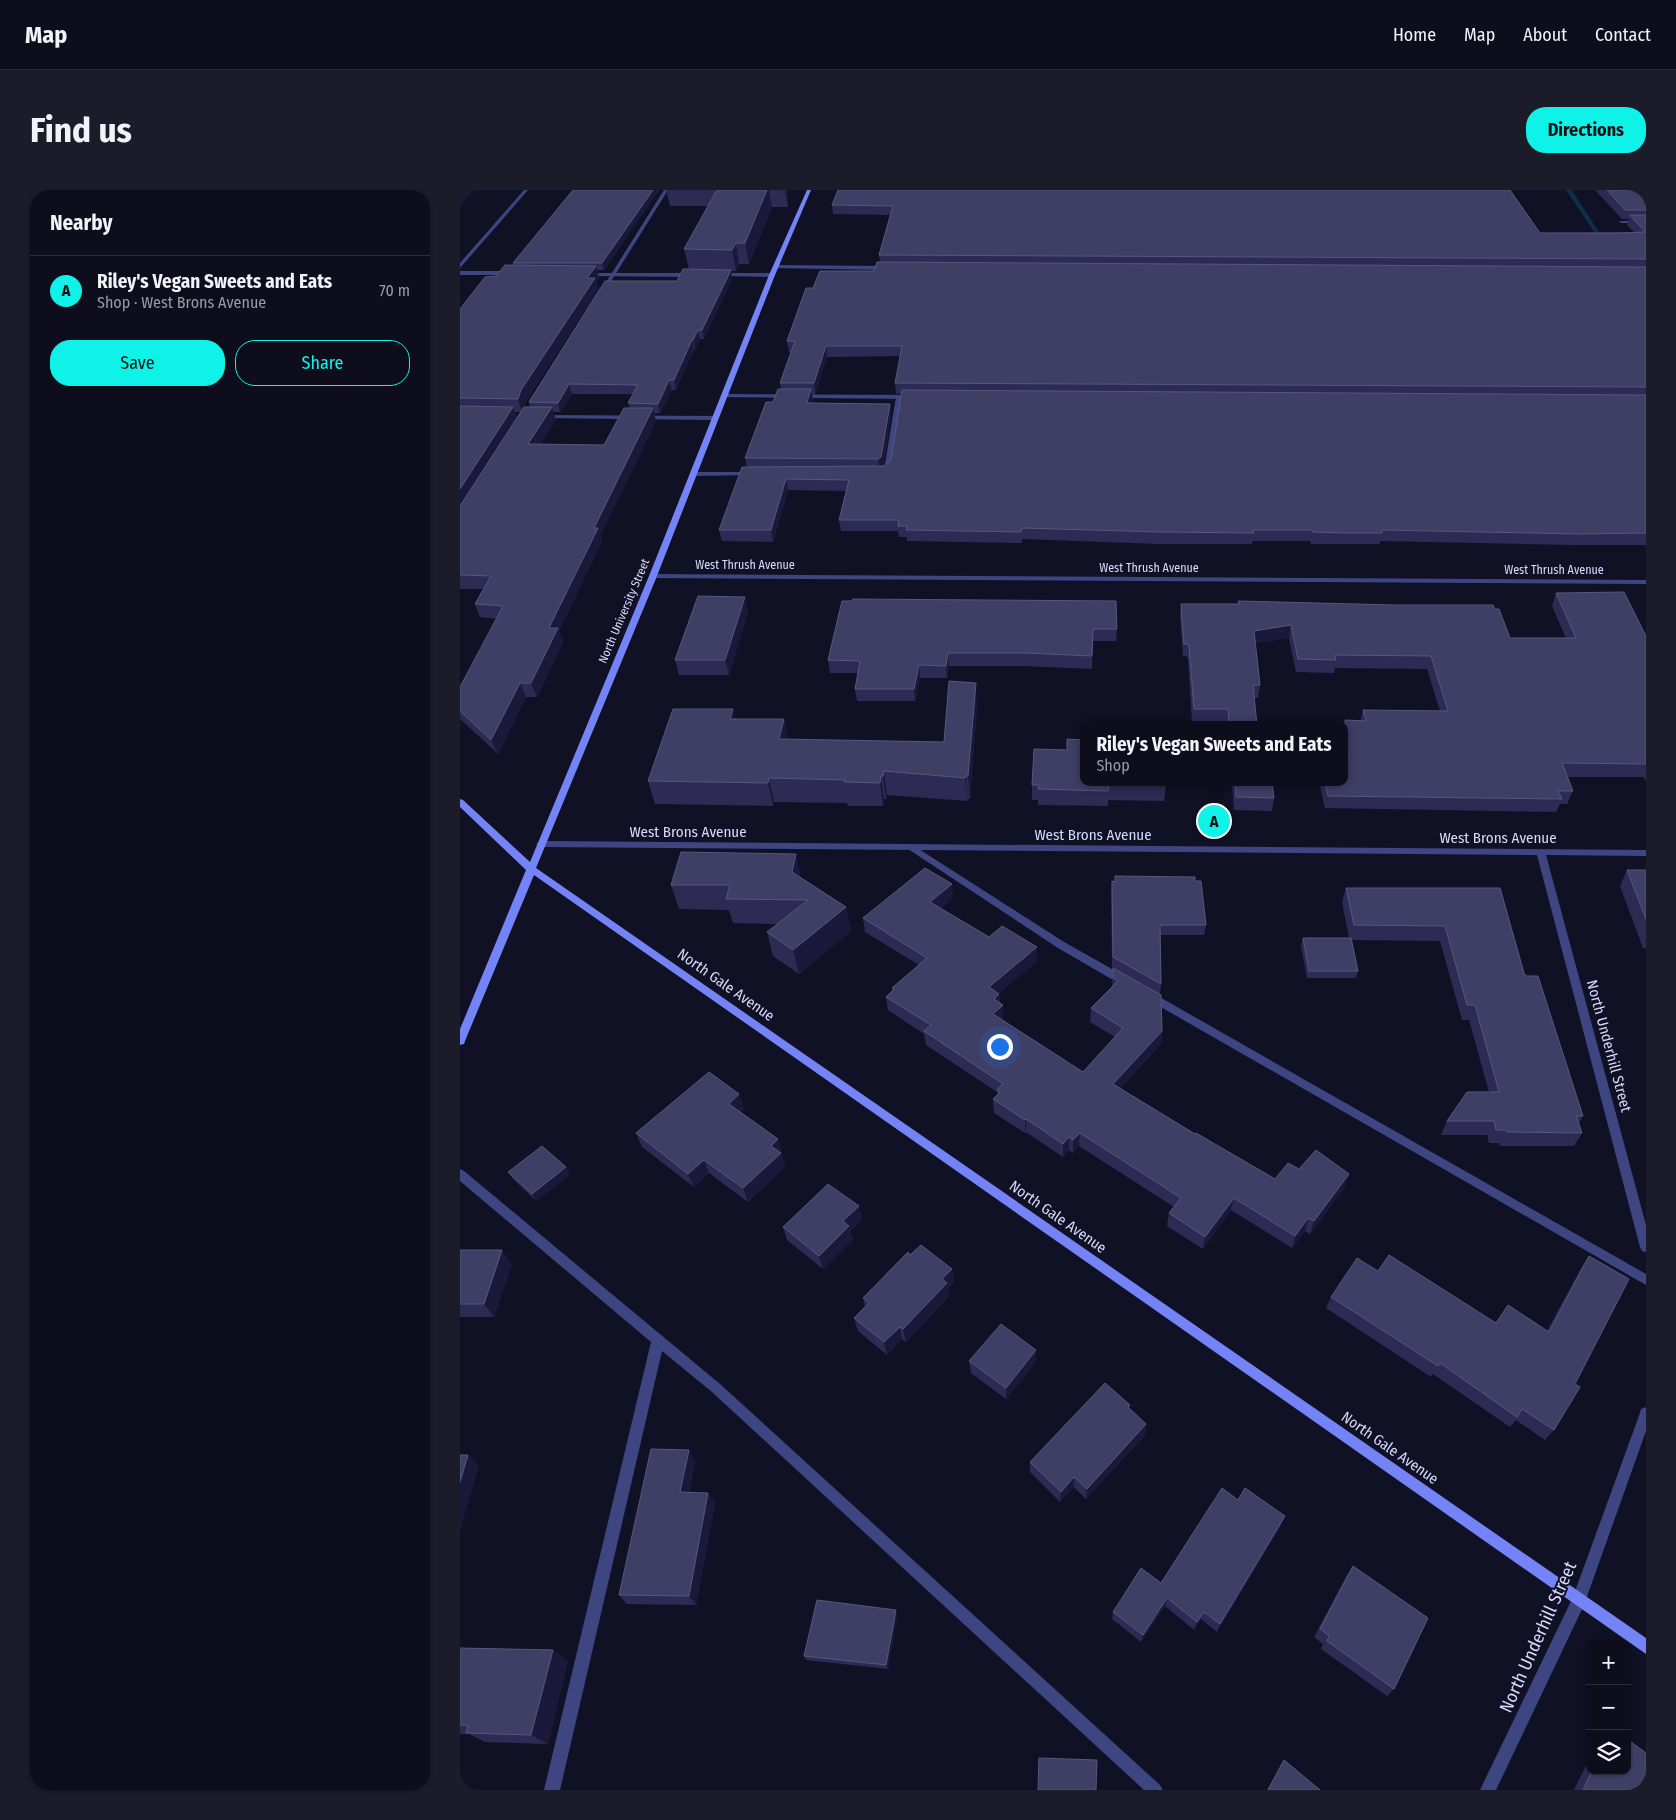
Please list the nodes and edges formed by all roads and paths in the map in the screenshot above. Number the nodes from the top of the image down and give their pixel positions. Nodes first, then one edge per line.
1 (526, 190) edge
2 (666, 190) edge
3 (809, 190) edge
4 (1621, 222) edge
5 (1646, 222) edge
6 (460, 266) edge
7 (776, 267) junction
8 (896, 268) edge
9 (460, 273) edge
10 (518, 273) edge
11 (575, 274) edge
12 (614, 274) junction
13 (702, 275) edge
14 (712, 275) edge
15 (772, 275) junction
16 (598, 297) edge
17 (724, 396) junction
18 (899, 397) junction
19 (919, 397) edge
20 (535, 416) edge
21 (716, 418) junction
22 (693, 474) junction
23 (762, 474) edge
24 (878, 475) edge
25 (653, 576) junction
26 (1646, 582) edge
27 (460, 802) edge
28 (540, 844) junction
29 (911, 847) junction
30 (1542, 852) junction
31 (1646, 853) edge
32 (530, 868) junction
33 (460, 1041) edge
34 (460, 1174) edge
35 (1646, 1247) edge
36 (1646, 1280) edge
37 (658, 1340) junction
38 (1646, 1413) edge
39 (1579, 1600) junction
40 (1646, 1647) edge
41 (552, 1790) edge
42 (1154, 1790) edge
43 (1488, 1790) edge

1 - 6 street
2 - 12 street
3 - 7 main road, North University Street
4 - 5 street
7 - 8 street
7 - 15 main road, North University Street
9 - 10 street
11 - 12 street
12 - 13 street
12 - 16 street
14 - 15 street
15 - 17 main road, North University Street
17 - 18 street
17 - 21 main road, North University Street
18 - 19 street
18 - 24 street
20 - 21 street
21 - 22 main road, North University Street
22 - 23 street
22 - 25 main road, North University Street
25 - 26 street, West Thrush Avenue
25 - 28 main road, North University Street
27 - 32 main road, North Gale Avenue
28 - 29 street, West Brons Avenue
28 - 32 main road, North University Street
29 - 30 street, West Brons Avenue
29 - 36 street
30 - 31 street, West Brons Avenue
30 - 35 street, North Underhill Street
32 - 33 main road, North University Street
32 - 39 main road, North Gale Avenue
34 - 37 street
37 - 41 street
37 - 42 street
38 - 39 street, North Underhill Street
39 - 40 main road, North Gale Avenue
39 - 43 street, North Underhill Street

